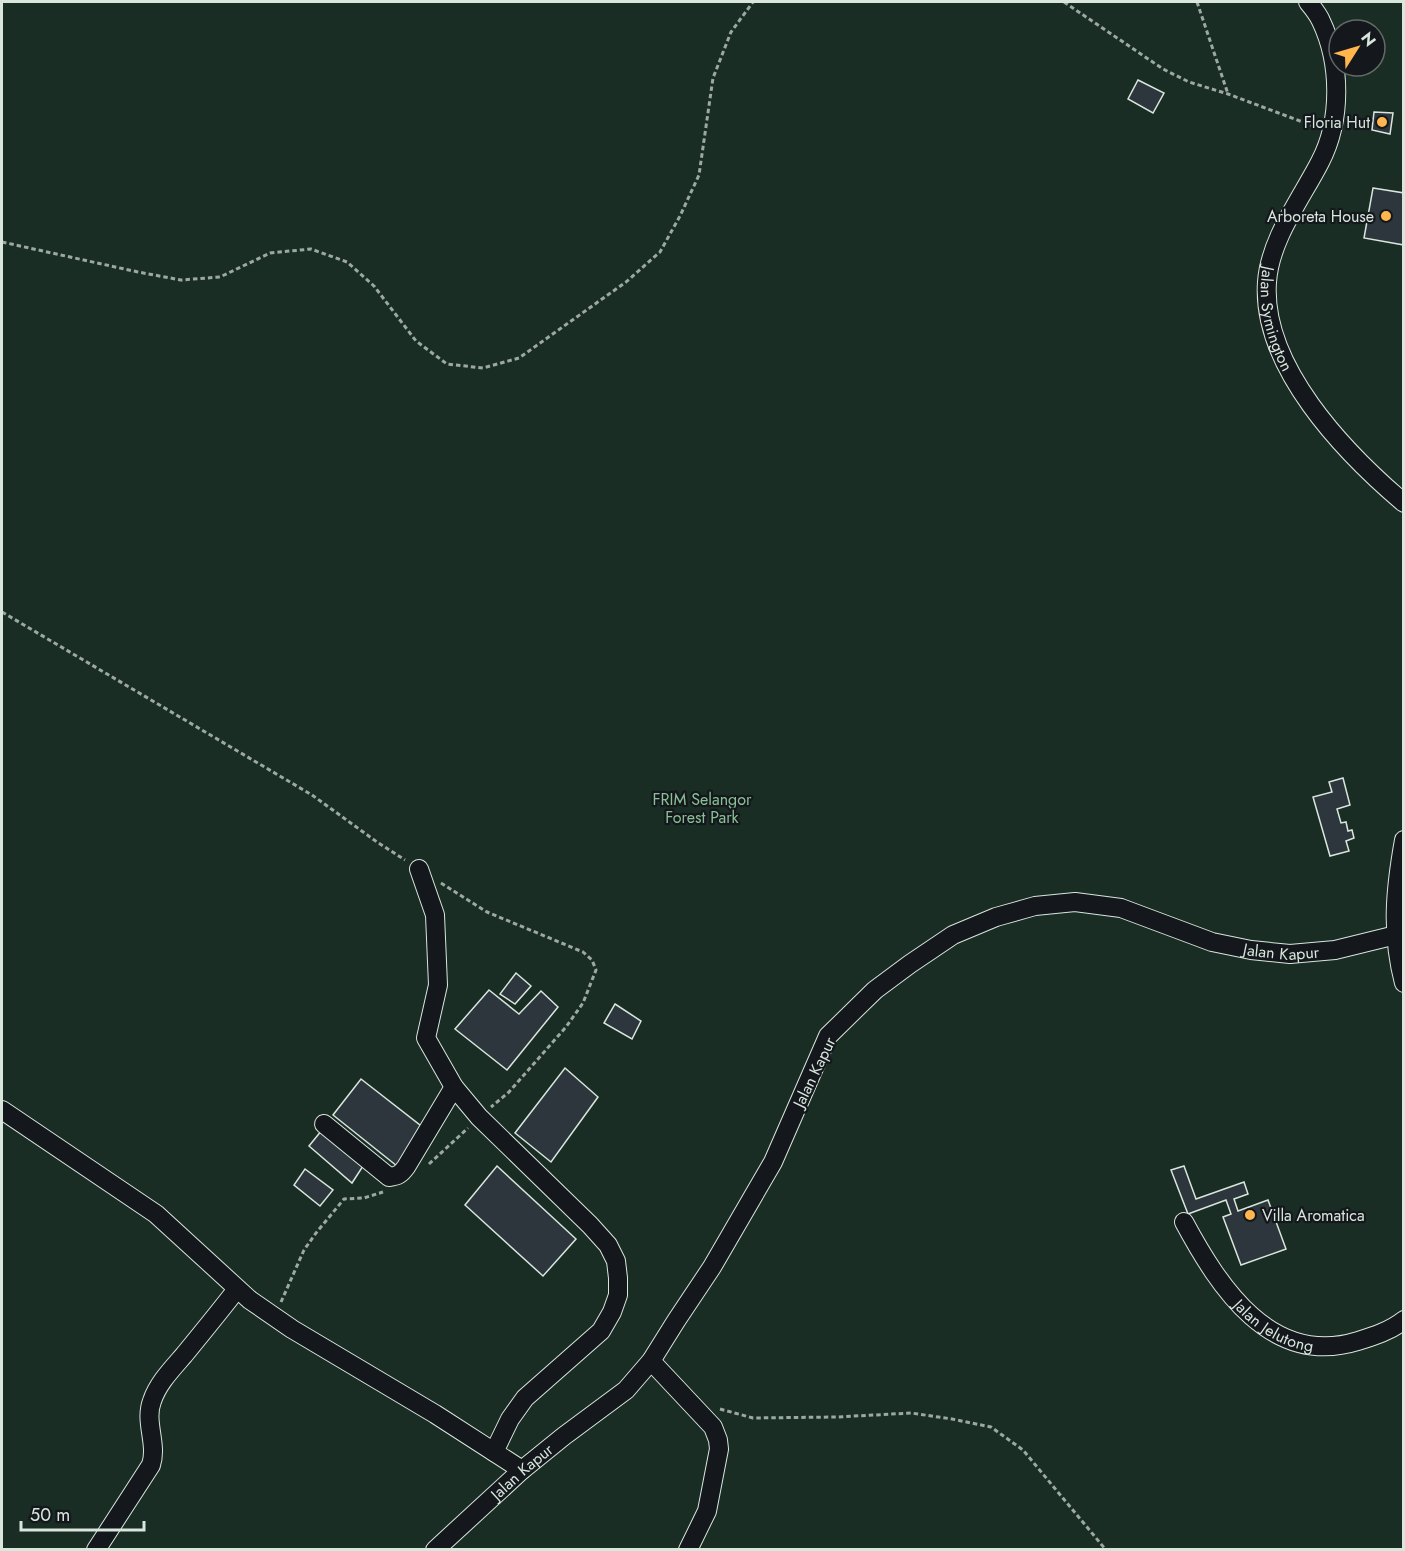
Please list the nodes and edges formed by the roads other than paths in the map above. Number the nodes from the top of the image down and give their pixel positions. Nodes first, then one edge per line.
1 (1308, 2) edge
2 (1404, 503) edge
3 (1404, 840) edge
4 (419, 868) road end
5 (1401, 869) edge
6 (1396, 936) junction
7 (1404, 983) edge
8 (454, 1087) junction
9 (2, 1110) edge
10 (324, 1124) dead end
11 (1184, 1222) dead end
12 (237, 1289) junction
13 (1404, 1320) edge
14 (651, 1361) junction
15 (494, 1452) junction
16 (522, 1470) junction
17 (96, 1550) edge
18 (435, 1550) edge
19 (688, 1550) edge

1 - 2 street, Jalan Symington
3 - 5 street
4 - 8 street
5 - 6 street
6 - 7 street
6 - 14 street, Jalan Kapur
8 - 10 street
8 - 15 street
9 - 12 street
11 - 13 street, Jalan Jelutong
12 - 15 street
12 - 17 street
14 - 16 street, Jalan Kapur
14 - 19 street
15 - 16 street
16 - 18 street, Jalan Kapur

